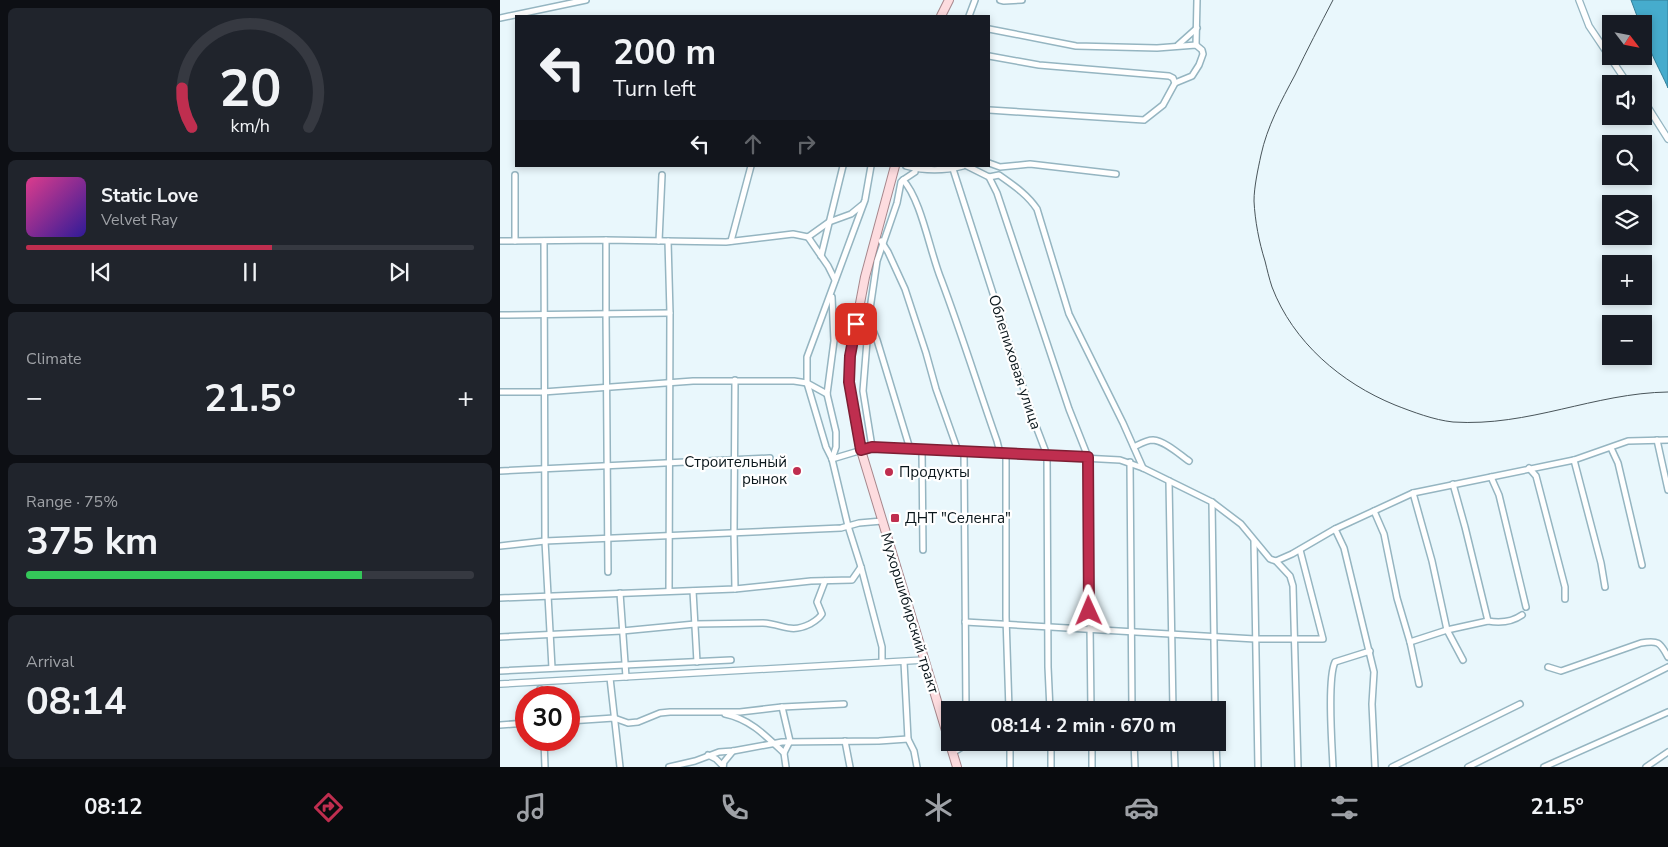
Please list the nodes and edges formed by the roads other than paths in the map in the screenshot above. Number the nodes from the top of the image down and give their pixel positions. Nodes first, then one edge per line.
1 (586, 0) edge
2 (949, 0) edge
3 (975, 0) edge
4 (1000, 0) edge
5 (1022, 0) edge
6 (1197, 0) edge
7 (1579, 0) edge
8 (942, 15) edge
9 (969, 15) edge
10 (500, 18) edge
11 (1197, 28) junction
12 (990, 29) edge
13 (1196, 45) junction
14 (1178, 46) junction
15 (990, 56) edge
16 (1622, 75) edge
17 (1175, 83) junction
18 (990, 110) edge
19 (1652, 114) edge
20 (1668, 139) edge
21 (990, 162) edge
22 (751, 167) edge
23 (843, 167) edge
24 (871, 167) edge
25 (895, 167) edge
26 (961, 167) edge
27 (967, 167) edge
28 (1000, 167) junction
29 (916, 168) edge
30 (952, 169) junction
31 (999, 174) junction
32 (1116, 174) dead end
33 (515, 175) dead end
34 (662, 175) dead end
35 (990, 177) junction
36 (903, 180) junction
37 (865, 200) junction
38 (829, 222) junction
39 (808, 237) junction
40 (606, 240) junction
41 (879, 240) junction
42 (500, 241) edge
43 (514, 241) junction
44 (544, 241) junction
45 (659, 241) junction
46 (668, 241) junction
47 (731, 241) junction
48 (821, 256) junction
49 (835, 280) junction
50 (832, 293) junction
51 (606, 313) junction
52 (670, 313) junction
53 (543, 314) junction
54 (500, 315) edge
55 (870, 322) junction
56 (735, 380) junction
57 (670, 382) junction
58 (807, 383) junction
59 (607, 387) junction
60 (500, 392) edge
61 (543, 392) junction
62 (827, 394) junction
63 (1657, 440) junction
64 (1668, 440) edge
65 (872, 447) junction
66 (1134, 447) junction
67 (1611, 448) junction
68 (910, 449) junction
69 (861, 450) junction
70 (922, 450) junction
71 (961, 451) junction
72 (1003, 454) junction
73 (1046, 455) junction
74 (1088, 457) junction
75 (770, 458) dead end
76 (734, 459) junction
77 (832, 459) junction
78 (1189, 460) dead end
79 (1574, 460) junction
80 (670, 462) junction
81 (1130, 462) junction
82 (608, 465) junction
83 (1143, 468) junction
84 (1529, 468) junction
85 (544, 469) junction
86 (500, 471) edge
87 (1491, 477) junction
88 (1169, 481) junction
89 (1453, 484) junction
90 (1668, 490) edge
91 (1413, 493) junction
92 (1212, 502) junction
93 (1374, 511) junction
94 (882, 521) junction
95 (848, 526) junction
96 (1336, 529) junction
97 (734, 532) junction
98 (669, 536) junction
99 (607, 538) junction
100 (545, 541) junction
101 (1254, 541) junction
102 (500, 546) edge
103 (923, 550) dead end
104 (1300, 550) junction
105 (1276, 561) junction
106 (1642, 565) dead end
107 (861, 567) junction
108 (608, 572) dead end
109 (825, 581) junction
110 (1605, 587) dead end
111 (736, 589) junction
112 (693, 591) junction
113 (669, 592) junction
114 (620, 594) junction
115 (548, 596) junction
116 (500, 598) edge
117 (1565, 599) dead end
118 (1526, 607) dead end
119 (1522, 615) dead end
120 (1488, 621) junction
121 (965, 622) junction
122 (695, 624) junction
123 (1007, 624) junction
124 (1048, 627) junction
125 (1089, 629) junction
126 (1447, 630) junction
127 (622, 631) junction
128 (1131, 632) junction
129 (1171, 633) junction
130 (550, 635) junction
131 (500, 637) edge
132 (1215, 637) junction
133 (1255, 639) junction
134 (1296, 640) junction
135 (1410, 642) junction
136 (1370, 651) junction
137 (1668, 657) edge
138 (731, 660) dead end
139 (924, 660) junction
140 (1463, 660) dead end
141 (697, 662) junction
142 (882, 662) junction
143 (904, 662) junction
144 (625, 666) junction
145 (1548, 667) dead end
146 (1668, 667) edge
147 (552, 668) junction
148 (500, 671) edge
149 (626, 677) junction
150 (610, 678) junction
151 (500, 684) edge
152 (1419, 684) dead end
153 (966, 701) edge
154 (1009, 701) edge
155 (1050, 701) edge
156 (1091, 701) edge
157 (1132, 701) edge
158 (1173, 701) edge
159 (1215, 701) edge
160 (844, 704) dead end
161 (1520, 704) dead end
162 (782, 707) junction
163 (716, 711) junction
164 (1668, 712) edge
165 (614, 718) junction
166 (580, 720) edge
167 (515, 724) edge
168 (500, 725) edge
169 (908, 739) junction
170 (845, 741) junction
171 (790, 742) junction
172 (774, 743) junction
173 (544, 751) edge
174 (733, 751) junction
175 (955, 751) edge
176 (1010, 751) edge
177 (1051, 751) edge
178 (1092, 751) edge
179 (1134, 751) edge
180 (1174, 751) edge
181 (1216, 751) edge
182 (1668, 752) edge
183 (784, 753) junction
184 (952, 753) junction
185 (708, 755) junction
186 (545, 767) edge
187 (620, 767) edge
188 (669, 767) edge
189 (723, 767) edge
190 (786, 767) edge
191 (850, 767) edge
192 (917, 767) edge
193 (957, 767) edge
194 (1010, 767) edge
195 (1051, 767) edge
196 (1092, 767) edge
197 (1134, 767) edge
198 (1175, 767) edge
199 (1217, 767) edge
200 (1258, 767) edge
201 (1298, 767) edge
202 (1333, 767) edge
203 (1375, 767) edge
204 (1392, 767) edge
205 (1468, 767) edge
206 (1544, 767) edge
207 (1646, 767) edge

1 - 10 street
2 - 8 main road
3 - 9 street
4 - 5 street
6 - 11 street
7 - 16 street
11 - 13 street
11 - 14 street
12 - 14 street
13 - 14 street
13 - 17 street
15 - 17 street
17 - 18 street
19 - 20 street
21 - 28 street
22 - 47 street
23 - 38 street
24 - 37 street
25 - 41 main road, Мухоршибирский тракт
26 - 30 street
27 - 35 street
28 - 31 street
28 - 32 street
29 - 30 street
29 - 36 street
30 - 73 street, Облепиховая улица
31 - 35 street
31 - 66 street
33 - 43 street
34 - 45 street
35 - 74 street
36 - 41 street
36 - 72 street
37 - 38 street
37 - 49 street
38 - 39 street
38 - 48 street
39 - 47 street
39 - 48 street
40 - 44 street
40 - 45 street
40 - 51 street
41 - 55 street
41 - 69 main road, Мухоршибирский тракт
41 - 71 street
42 - 43 street
43 - 44 street
44 - 53 street
45 - 46 street
46 - 47 street
46 - 52 street
48 - 49 street
49 - 50 street
50 - 58 street
50 - 62 street
51 - 52 street
51 - 53 street
51 - 59 street
52 - 57 street
53 - 54 street
53 - 61 street
55 - 65 street
55 - 68 street
56 - 57 street
56 - 58 street
56 - 76 street
57 - 59 street
57 - 80 street
58 - 62 street
58 - 77 street
59 - 61 street
59 - 82 street
60 - 61 street
61 - 85 street
62 - 77 street
63 - 64 street
63 - 67 street
63 - 90 street
65 - 68 street
65 - 69 street
66 - 78 street
66 - 83 street
67 - 79 street
67 - 106 street
68 - 70 street
69 - 77 street
69 - 94 main road, Мухоршибирский тракт
70 - 71 street
70 - 103 street
71 - 72 street
71 - 121 street
72 - 73 street
72 - 123 street
73 - 74 street
73 - 124 street, Облепиховая улица
74 - 81 street
74 - 125 street
75 - 76 street
76 - 80 street
76 - 97 street
77 - 95 street
79 - 84 street
79 - 110 street
80 - 82 street
80 - 98 street
81 - 83 street
81 - 128 street
82 - 85 street
82 - 99 street
83 - 88 street
84 - 87 street
84 - 117 street
85 - 86 street
85 - 100 street
87 - 89 street
87 - 118 street
88 - 92 street
88 - 129 street
89 - 91 street
89 - 120 street
91 - 93 street
91 - 126 street
92 - 101 street
92 - 132 street
93 - 96 street
93 - 135 street
94 - 95 street
94 - 139 main road, Мухоршибирский тракт
95 - 97 street
95 - 107 street
96 - 104 street
96 - 136 street
97 - 98 street
97 - 111 street
98 - 99 street
98 - 113 street
99 - 100 street
99 - 108 street
100 - 102 street
100 - 115 street
101 - 105 street
101 - 133 street
104 - 105 street
104 - 134 street
105 - 134 street
107 - 109 street
107 - 142 street
109 - 111 street
109 - 122 street
111 - 112 street
112 - 113 street
112 - 122 street
113 - 114 street
114 - 115 street
114 - 127 street
115 - 116 street
115 - 130 street
119 - 120 street
120 - 126 street
121 - 123 street
121 - 153 street
122 - 127 street
122 - 141 street
123 - 124 street
123 - 154 street
124 - 125 street
124 - 155 street, Облепиховая улица
125 - 128 street
125 - 156 street
126 - 135 street
126 - 140 street
127 - 130 street
127 - 144 street
128 - 129 street
128 - 157 street
129 - 132 street
129 - 158 street
130 - 131 street
130 - 147 street
132 - 133 street
132 - 159 street
133 - 134 street
133 - 200 street
134 - 201 street
135 - 152 street
136 - 202 street
136 - 203 street
137 - 145 street
138 - 141 street
139 - 143 street
139 - 184 main road, Мухоршибирский тракт
141 - 144 street
142 - 143 street
142 - 149 street
143 - 169 street
144 - 147 street
144 - 149 street
146 - 205 street
147 - 148 street
149 - 150 street
150 - 151 street
150 - 165 street
160 - 162 street
161 - 204 street
162 - 163 street
162 - 171 street
163 - 165 street
163 - 172 street
164 - 206 street
165 - 166 street
165 - 187 street
167 - 168 street
169 - 170 street
169 - 192 street
170 - 171 street
170 - 191 street
171 - 172 street
171 - 183 street
172 - 174 street
172 - 183 street
173 - 186 street
174 - 185 street
174 - 189 street
175 - 184 street
176 - 194 street
177 - 195 street
178 - 196 street
179 - 197 street
180 - 198 street
181 - 199 street
182 - 207 street
183 - 190 street
184 - 193 main road, Мухоршибирский тракт
185 - 188 street
185 - 189 street

